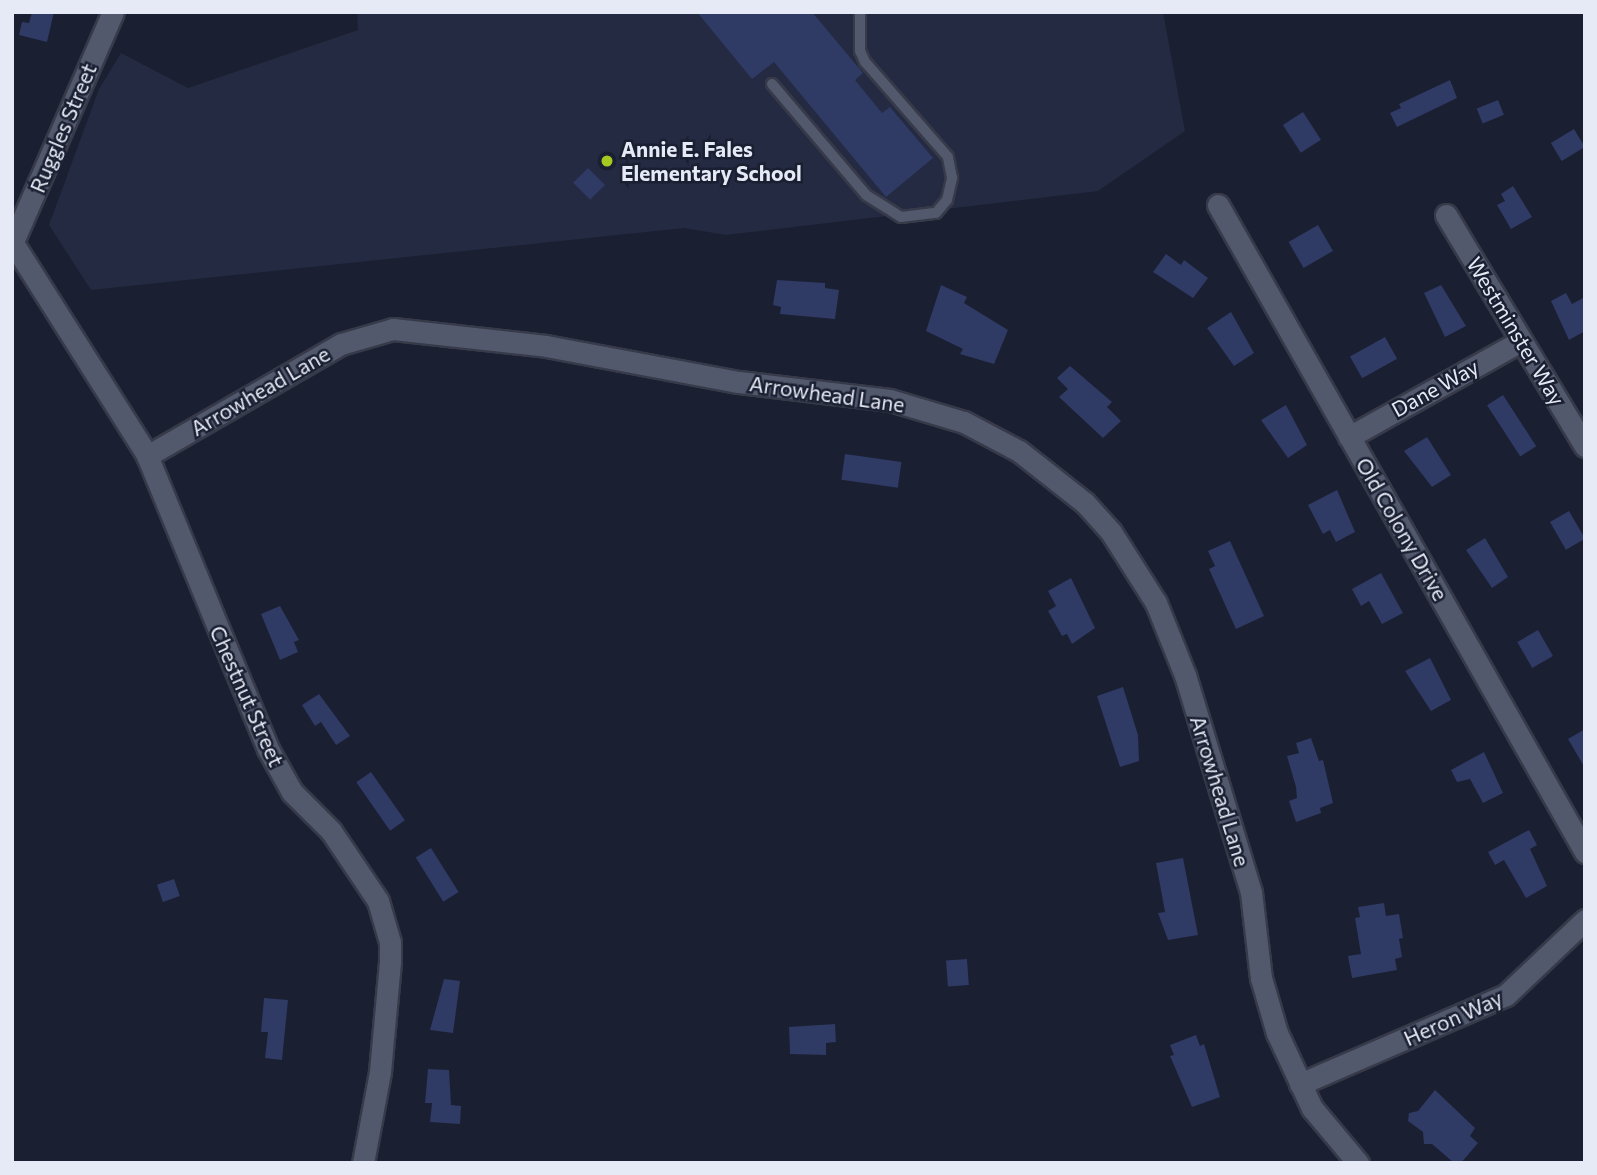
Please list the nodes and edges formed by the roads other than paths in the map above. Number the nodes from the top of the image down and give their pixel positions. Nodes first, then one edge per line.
1 (113, 12) edge
2 (860, 12) edge
3 (772, 84) dead end
4 (1218, 205) dead end
5 (1446, 215) dead end
6 (13, 243) edge
7 (1521, 341) junction
8 (1349, 437) junction
9 (1585, 446) edge
10 (147, 456) junction
11 (1585, 852) edge
12 (1585, 920) edge
13 (1300, 1084) junction
14 (363, 1163) edge
15 (1358, 1163) edge

1 - 6 street, Ruggles Street
2 - 3 lane
4 - 8 street, Old Colony Drive
5 - 7 street, Westminster Way
6 - 10 street, Chestnut Street
7 - 8 street, Dane Way
7 - 9 street, Westminster Way
8 - 11 street, Old Colony Drive
10 - 13 street, Arrowhead Lane
10 - 14 street, Chestnut Street
12 - 13 street, Heron Way
13 - 15 street, Arrowhead Lane

